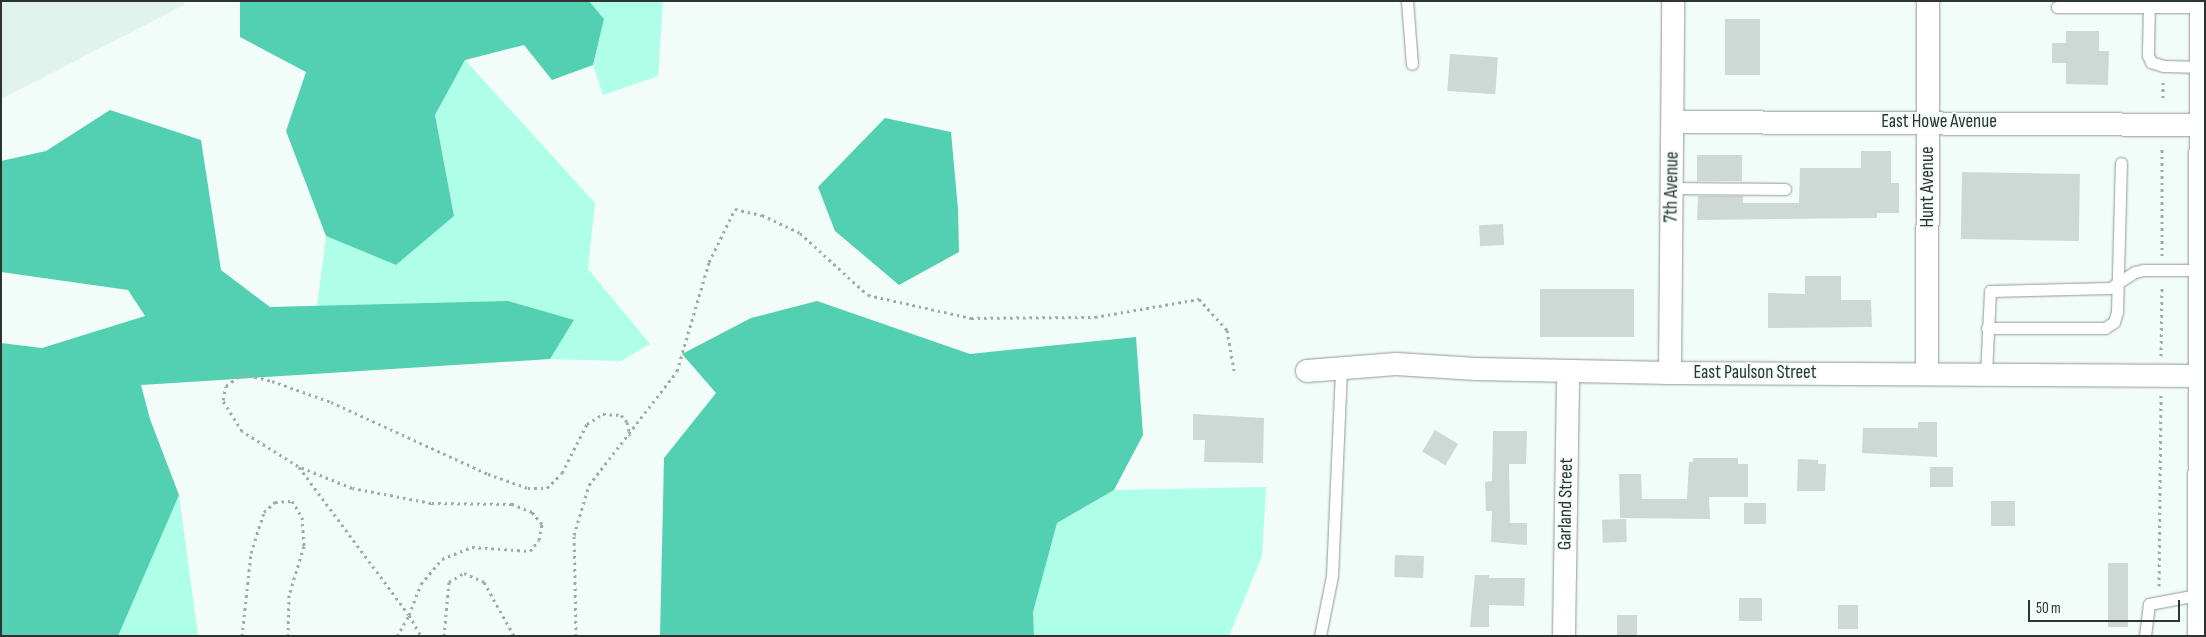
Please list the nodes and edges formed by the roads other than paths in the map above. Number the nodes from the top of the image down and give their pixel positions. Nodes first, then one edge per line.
1 (1407, 1) edge
2 (1673, 1) edge
3 (1928, 1) edge
4 (2149, 4) edge
5 (2204, 4) edge
6 (2056, 7) dead end
7 (1412, 64) dead end
8 (2204, 67) edge
9 (1673, 122) junction
10 (1929, 122) junction
11 (2204, 125) edge
12 (2121, 163) dead end
13 (1672, 188) junction
14 (1785, 189) dead end
15 (2204, 281) edge
16 (2118, 284) junction
17 (1987, 328) junction
18 (2204, 359) edge
19 (1341, 369) junction
20 (1307, 371) dead end
21 (1568, 371) junction
22 (1670, 373) junction
23 (1927, 374) junction
24 (1986, 374) junction
25 (2204, 432) edge
26 (2202, 594) junction
27 (1320, 636) edge
28 (1564, 636) edge
29 (2145, 636) edge
30 (2202, 636) edge

1 - 7 lane
2 - 9 street, 7th Avenue
3 - 10 street, Hunt Avenue
4 - 5 lane
4 - 6 lane
4 - 8 lane
5 - 8 main road
8 - 11 main road
9 - 10 street, East Howe Avenue
9 - 13 street, 7th Avenue
10 - 11 street, East Howe Avenue
10 - 23 street, Hunt Avenue
11 - 15 main road
12 - 16 lane
13 - 14 lane
13 - 22 street, 7th Avenue
15 - 16 lane
15 - 18 main road
16 - 17 lane
16 - 17 lane
17 - 24 lane
18 - 24 street, East Paulson Street
18 - 25 main road
19 - 20 street, East Paulson Street
19 - 21 street, East Paulson Street
19 - 27 lane
21 - 22 street, East Paulson Street
21 - 28 street, Garland Street
22 - 23 street, East Paulson Street
23 - 24 street, East Paulson Street
25 - 26 main road
26 - 29 lane
26 - 30 main road

